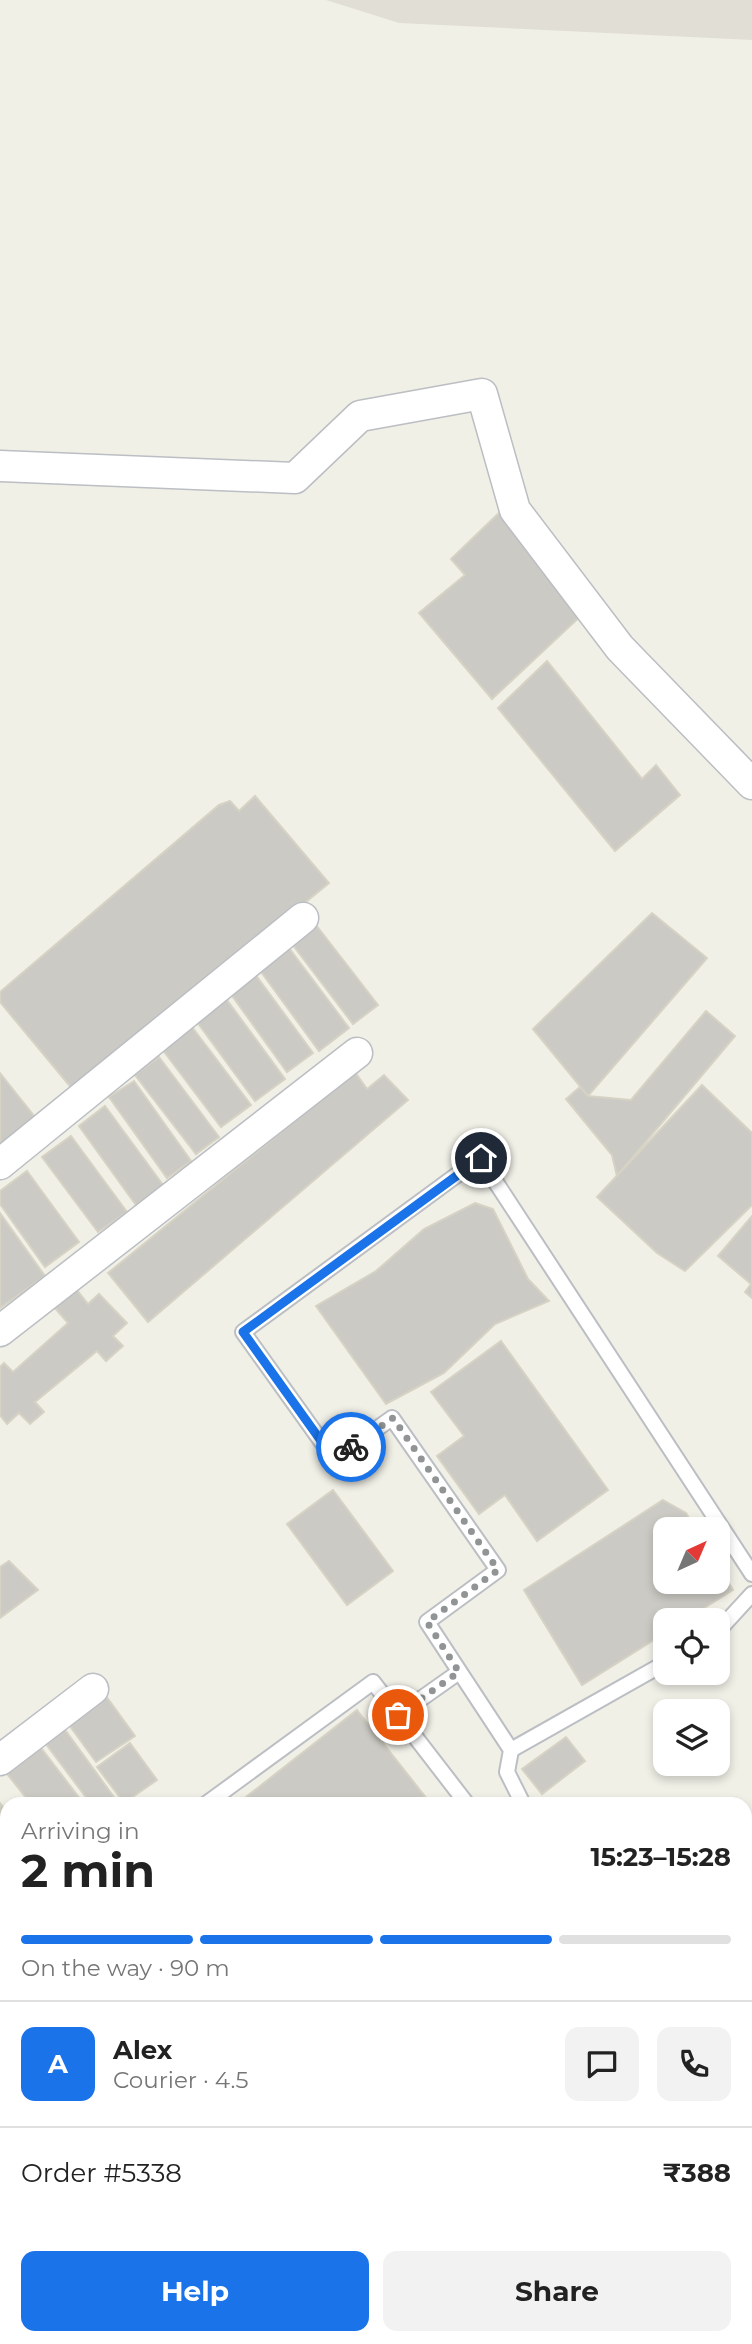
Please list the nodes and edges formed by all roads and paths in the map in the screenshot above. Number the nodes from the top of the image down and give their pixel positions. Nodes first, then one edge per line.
1 (0, 466) edge
2 (752, 784) edge
3 (303, 918) dead end
4 (357, 1053) dead end
5 (0, 1164) edge
6 (0, 1331) edge
7 (752, 1574) edge
8 (752, 1594) edge
9 (730, 1617) edge
10 (653, 1670) edge
11 (459, 1672) junction
12 (93, 1689) dead end
13 (398, 1715) junction
14 (511, 1750) junction
15 (0, 1760) edge
16 (216, 1797) edge
17 (462, 1797) edge
18 (520, 1797) edge

1 - 2 street
3 - 5 street
4 - 6 street
7 - 11 lane
8 - 9 lane
10 - 14 lane
11 - 13 lane
11 - 14 lane
12 - 15 street
13 - 16 lane
13 - 17 lane
14 - 18 lane

